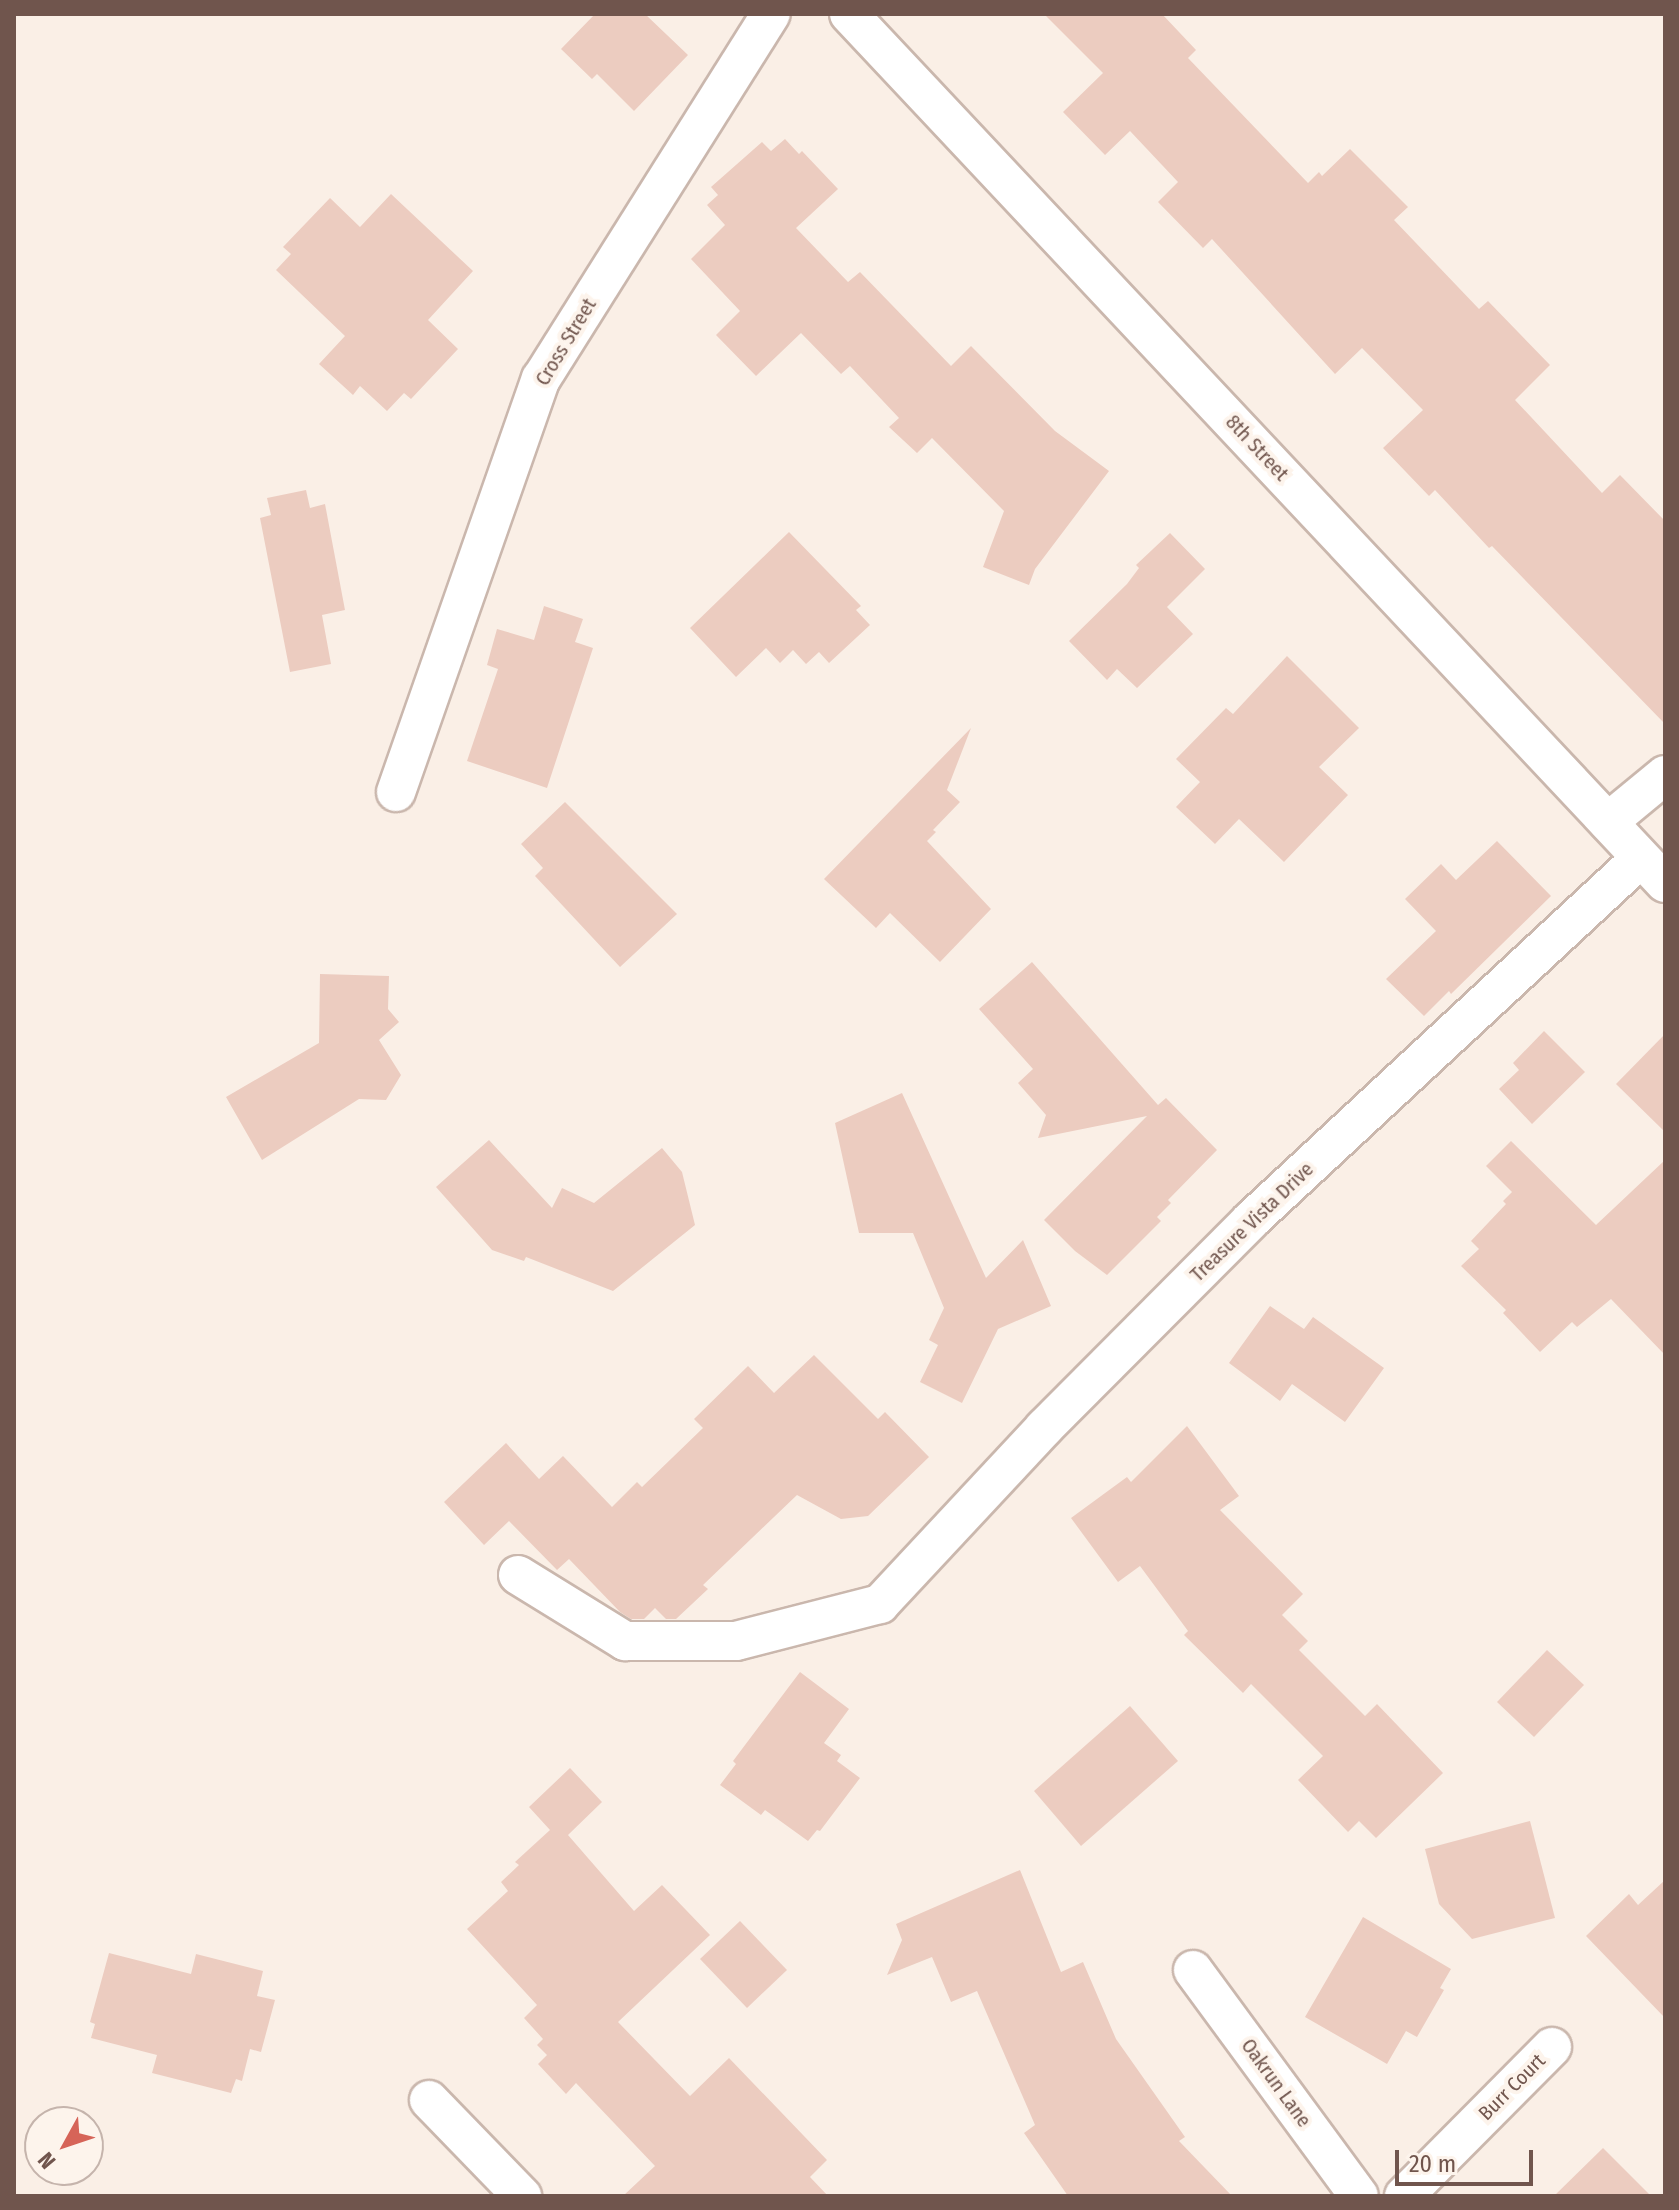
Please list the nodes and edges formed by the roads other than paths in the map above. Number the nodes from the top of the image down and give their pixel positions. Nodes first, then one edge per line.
1 (771, 14) edge
2 (849, 14) edge
3 (1665, 775) edge
4 (396, 792) dead end
5 (1608, 822) junction
6 (1653, 870) edge
7 (518, 1575) dead end
8 (1193, 1970) dead end
9 (1552, 2047) dead end
10 (429, 2100) dead end
11 (522, 2196) edge
12 (1359, 2196) edge
13 (1404, 2196) edge

1 - 4 street, Cross Street
2 - 5 street, 8th Street
3 - 5 street
5 - 6 street, 8th Street
6 - 7 street, Treasure Vista Drive
8 - 12 street, Oakrun Lane
9 - 13 street, Burr Court
10 - 11 street

